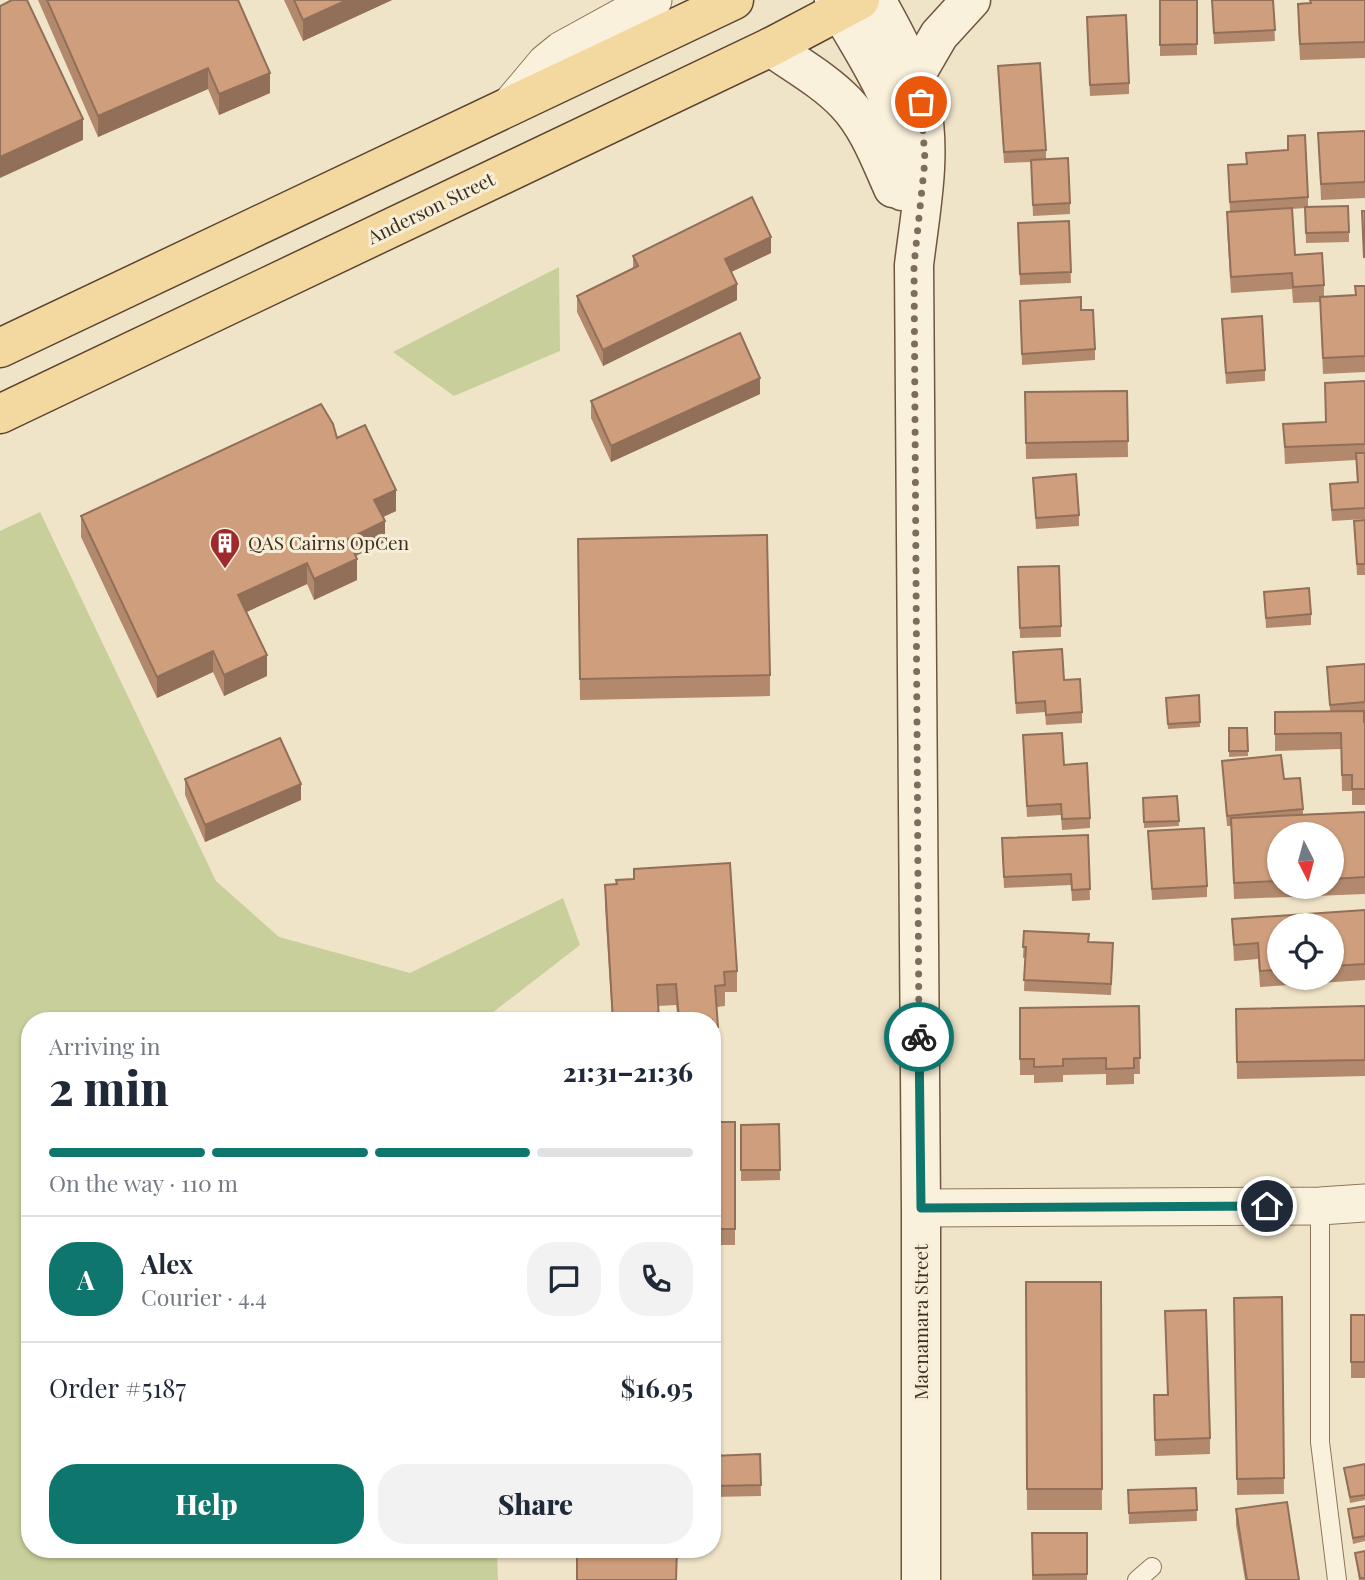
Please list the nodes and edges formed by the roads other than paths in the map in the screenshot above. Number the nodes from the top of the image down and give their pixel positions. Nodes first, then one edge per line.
1 (653, 0) edge
2 (734, 0) edge
3 (876, 0) edge
4 (971, 0) edge
5 (845, 4) edge
6 (771, 47) junction
7 (914, 78) junction
8 (509, 107) junction
9 (903, 209) junction
10 (914, 265) junction
11 (0, 348) edge
12 (0, 414) edge
13 (1365, 1203) edge
14 (1320, 1206) junction
15 (921, 1208) junction
16 (1152, 1567) dead end
17 (921, 1580) edge
18 (1137, 1580) edge
19 (1337, 1580) edge

1 - 8 street
2 - 8 main road
3 - 7 street, Macnamara Street
4 - 7 street
5 - 6 main road, Anderson Street
5 - 9 street, Macnamara Street
6 - 9 street
6 - 12 main road, Anderson Street
7 - 10 street, Macnamara Street
8 - 11 main road
9 - 10 street, Macnamara Street
10 - 15 street, Macnamara Street
13 - 14 street
14 - 15 street
14 - 19 lane
15 - 17 street, Macnamara Street
16 - 18 lane

